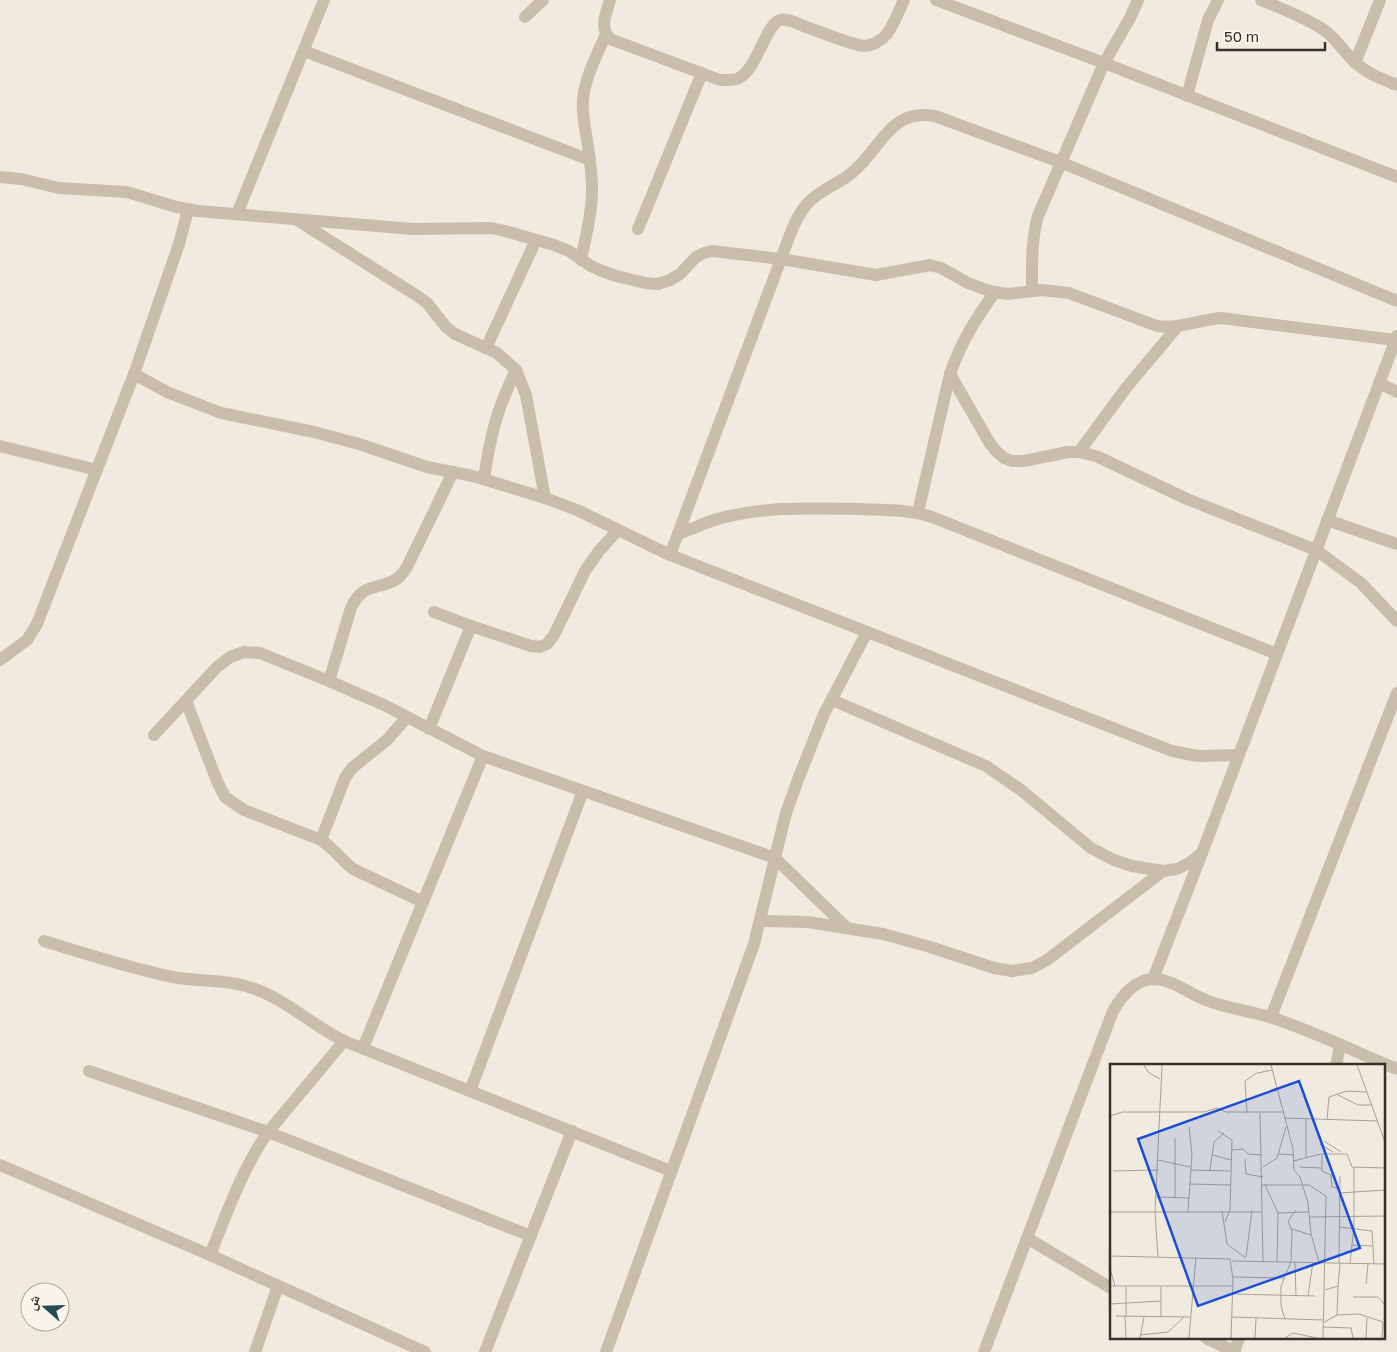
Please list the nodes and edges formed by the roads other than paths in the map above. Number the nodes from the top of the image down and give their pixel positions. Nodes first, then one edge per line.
1 (324, 0) edge
2 (543, 0) edge
3 (610, 0) edge
4 (904, 0) edge
5 (939, 0) edge
6 (1138, 0) edge
7 (1218, 0) edge
8 (1261, 0) edge
9 (1380, 0) edge
10 (525, 17) dead end
11 (606, 34) junction
12 (304, 50) junction
13 (1104, 63) junction
14 (1355, 63) junction
15 (702, 73) junction
16 (1397, 85) edge
17 (1187, 96) junction
18 (590, 160) junction
19 (1060, 162) junction
20 (1397, 177) edge
21 (0, 178) edge
22 (188, 210) junction
23 (237, 214) junction
24 (296, 219) junction
25 (638, 229) dead end
26 (536, 240) junction
27 (781, 259) junction
28 (581, 260) junction
29 (1032, 290) junction
30 (995, 292) junction
31 (1397, 301) edge
32 (1178, 326) junction
33 (1396, 338) edge
34 (486, 348) junction
35 (516, 370) junction
36 (134, 374) junction
37 (950, 374) junction
38 (1379, 384) junction
39 (1397, 392) edge
40 (0, 446) edge
41 (1079, 452) junction
42 (97, 470) junction
43 (453, 472) junction
44 (484, 479) junction
45 (545, 498) junction
46 (918, 512) junction
47 (1327, 520) junction
48 (618, 530) junction
49 (678, 534) junction
50 (1397, 544) edge
51 (1316, 550) junction
52 (670, 556) junction
53 (434, 612) dead end
54 (1397, 621) edge
55 (471, 626) junction
56 (867, 632) junction
57 (1277, 654) junction
58 (0, 660) edge
59 (329, 681) junction
60 (1397, 693) edge
61 (832, 700) junction
62 (186, 701) junction
63 (407, 717) junction
64 (429, 729) junction
65 (154, 735) dead end
66 (1238, 755) junction
67 (483, 756) junction
68 (583, 791) junction
69 (321, 840) junction
70 (1202, 854) junction
71 (775, 858) junction
72 (1164, 871) junction
73 (423, 902) junction
74 (760, 921) junction
75 (847, 928) junction
76 (44, 941) dead end
77 (1153, 979) junction
78 (1271, 1017) junction
79 (344, 1041) junction
80 (1340, 1045) junction
81 (363, 1048) junction
82 (1336, 1064) edge
83 (1397, 1069) edge
84 (89, 1071) dead end
85 (470, 1091) junction
86 (572, 1131) junction
87 (268, 1132) junction
88 (0, 1165) edge
89 (671, 1171) junction
90 (531, 1236) junction
91 (1027, 1238) junction
92 (210, 1255) junction
93 (278, 1286) junction
94 (1110, 1287) edge
95 (1210, 1340) edge
96 (1238, 1340) edge
97 (255, 1352) edge
98 (425, 1352) edge
99 (485, 1352) edge
100 (606, 1352) edge
101 (984, 1352) edge
102 (1234, 1352) edge

1 - 12 street
2 - 10 street
3 - 11 street
4 - 15 street
5 - 13 street
6 - 13 street
7 - 17 street
8 - 14 street
9 - 14 street
11 - 15 street
11 - 18 street
12 - 18 street
12 - 23 street
13 - 17 street
13 - 19 street
14 - 16 street
15 - 25 street
17 - 20 street
18 - 28 street
19 - 27 street
19 - 29 street
19 - 31 street
21 - 22 street
22 - 23 street
22 - 36 street
23 - 24 street
24 - 26 street
24 - 34 street
26 - 28 street
26 - 34 street
27 - 28 street
27 - 30 street
27 - 49 street
29 - 30 street
29 - 32 street
30 - 37 street
32 - 33 street
32 - 41 street
33 - 38 street
34 - 35 street
35 - 44 street
35 - 45 street
36 - 42 street
36 - 43 street
37 - 41 street
37 - 46 street
38 - 39 street
38 - 47 street
40 - 42 street
41 - 51 street
42 - 58 street
43 - 44 street
43 - 59 street
44 - 45 street
45 - 48 street
46 - 49 street
46 - 57 street
47 - 50 street
47 - 51 street
48 - 52 street
48 - 55 street
49 - 52 street
51 - 54 street
51 - 57 street
52 - 56 street
53 - 55 street
55 - 64 street
56 - 61 street
56 - 66 street
57 - 66 street
59 - 62 street
59 - 63 street
60 - 78 street
61 - 71 street
61 - 72 street
62 - 65 street
62 - 69 street
63 - 64 street
63 - 69 street
64 - 67 street
66 - 70 street
67 - 68 street
67 - 73 street
68 - 71 street
68 - 85 street
69 - 73 street
70 - 72 street
70 - 77 street
71 - 74 street
71 - 75 street
72 - 75 street
73 - 81 street
74 - 75 street
74 - 89 street
76 - 79 street
77 - 78 street
77 - 91 street
78 - 80 street
79 - 81 street
79 - 87 street
80 - 82 street
80 - 83 street
81 - 85 street
84 - 87 street
85 - 86 street
86 - 89 street
86 - 90 street
87 - 90 street
87 - 92 street
88 - 92 street
89 - 100 street
90 - 99 street
91 - 94 street
91 - 101 street
92 - 93 street
93 - 97 street
93 - 98 street
95 - 102 street
96 - 102 street

